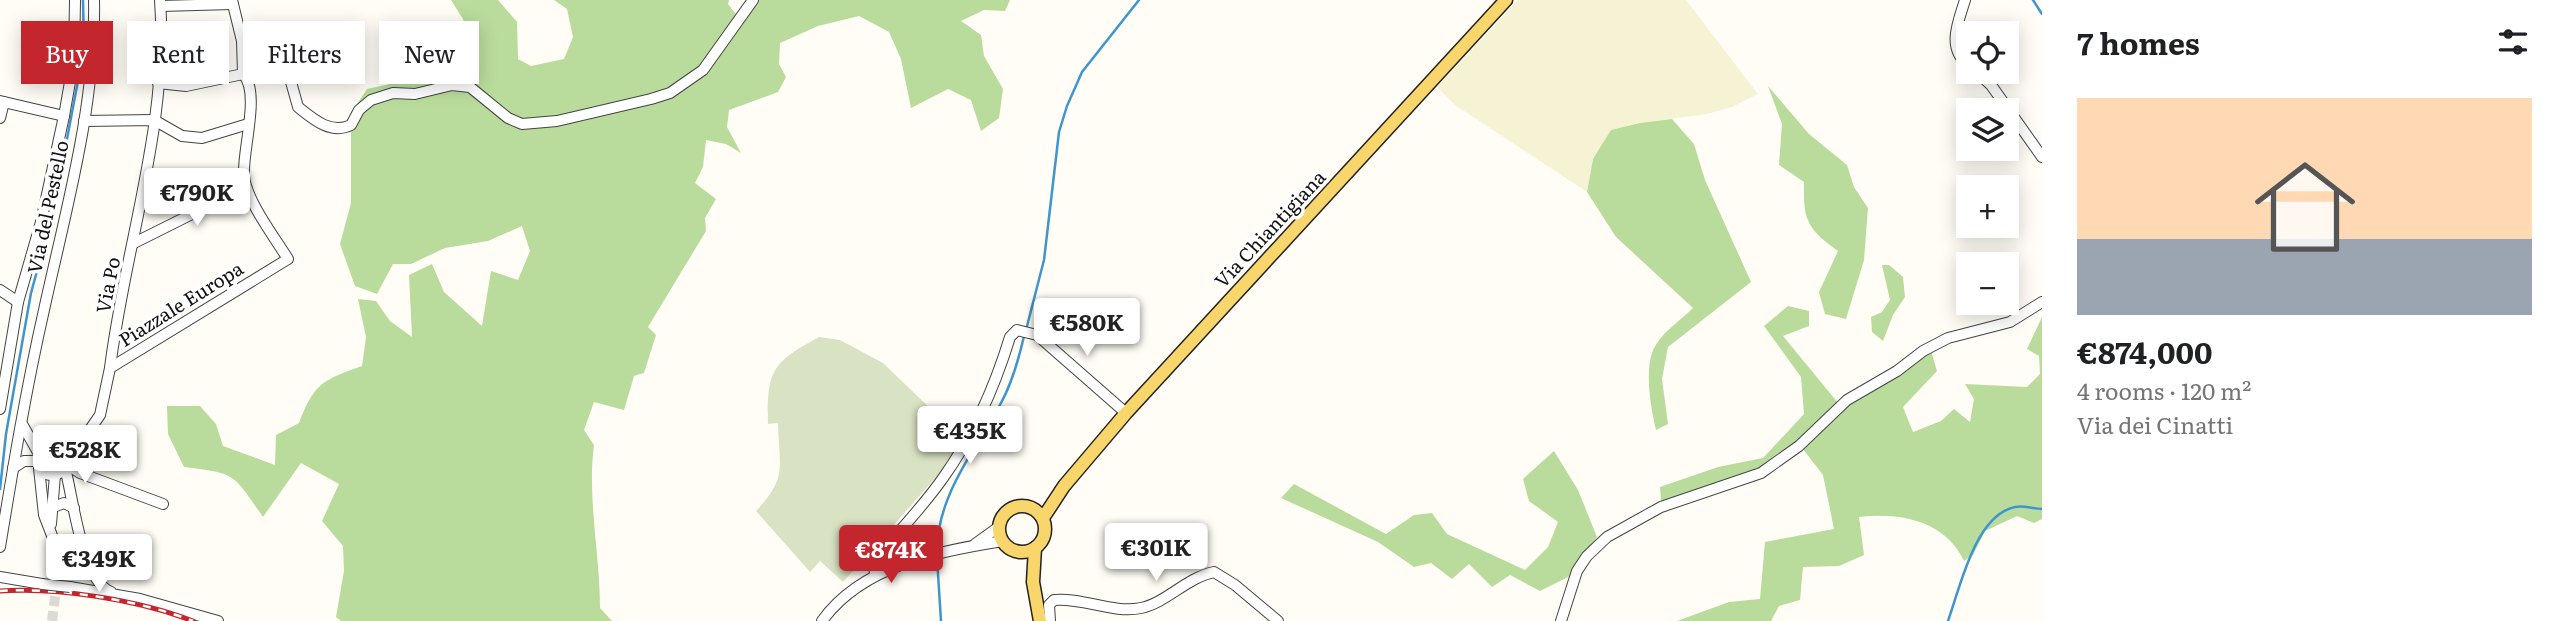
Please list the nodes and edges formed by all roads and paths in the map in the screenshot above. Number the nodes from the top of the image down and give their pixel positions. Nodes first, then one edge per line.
1 (75, 0) edge
2 (94, 0) edge
3 (753, 0) edge
4 (1506, 0) edge
5 (1965, 0) edge
6 (232, 2) edge
7 (160, 3) edge
8 (160, 21) edge
9 (1958, 21) edge
10 (1956, 27) edge
11 (1956, 44) edge
12 (243, 74) joint
13 (229, 77) edge
14 (158, 84) edge
15 (167, 84) edge
16 (196, 84) edge
17 (249, 84) edge
18 (292, 84) edge
19 (1990, 84) edge
20 (2, 102) edge
21 (64, 116) junction
22 (0, 118) edge
23 (154, 120) junction
24 (84, 121) junction
25 (248, 124) junction
26 (2042, 158) edge
27 (246, 187) junction
28 (134, 243) junction
29 (0, 290) edge
30 (18, 302) junction
31 (2042, 302) edge
32 (110, 368) junction
33 (2, 379) edge
34 (0, 409) edge
35 (1126, 414) junction
36 (22, 420) junction
37 (82, 437) junction
38 (44, 456) junction
39 (13, 468) junction
40 (61, 470) junction
41 (1064, 486) junction
42 (163, 505) dead end
43 (51, 508) junction
44 (74, 508) junction
45 (1031, 508) junction
46 (1043, 518) junction
47 (1000, 526) junction
48 (52, 532) junction
49 (1003, 541) junction
50 (972, 546) junction
51 (0, 547) edge
52 (1035, 548) junction
53 (1018, 551) junction
54 (91, 570) junction
55 (58, 574) tunnel mouth
56 (875, 575) junction
57 (0, 578) edge
58 (1033, 582) junction
59 (73, 588) junction
60 (115, 593) junction
61 (218, 621) edge
62 (822, 621) edge
63 (1040, 621) edge
64 (1050, 621) edge
65 (1278, 621) edge
66 (1561, 621) edge

1 - 21 street
2 - 24 street, Via del Pestello
3 - 18 street
4 - 35 main road, Via Chiantigiana
5 - 9 street
6 - 7 street
6 - 12 street, Piazzale Europa
7 - 8 street, Via Po
10 - 11 street
12 - 13 street
14 - 23 street, Via Po
15 - 16 street
17 - 25 street, Piazzale Europa
19 - 26 street
20 - 21 street
20 - 22 street
21 - 30 street
23 - 24 street
23 - 25 street
23 - 28 street, Via Po
24 - 36 street, Via del Pestello
25 - 27 street, Piazzale Europa
27 - 28 street
27 - 32 street, Piazzale Europa
28 - 32 street, Via Po
29 - 30 street
30 - 33 street
31 - 66 street
32 - 37 street, Piazzale Europa
33 - 34 street
35 - 41 main road, Via Chiantigiana
35 - 56 street
36 - 38 street
36 - 39 street, Via del Pestello
37 - 38 street
37 - 40 street, Piazzale Europa
38 - 39 street
38 - 40 street
38 - 40 street
38 - 48 street
39 - 51 street, Via del Pestello
40 - 42 street
40 - 43 street
40 - 44 street
41 - 45 main road, Via Chiantigiana
41 - 46 main road, Via Chiantigiana
43 - 44 street
43 - 48 street
44 - 54 street
45 - 46 main road
45 - 47 main road, Via Chiantigiana
46 - 52 main road, Via Chiantigiana
47 - 49 main road
47 - 50 street
48 - 55 street
49 - 50 street
49 - 53 main road
50 - 56 street
52 - 53 main road
52 - 58 main road, Via Chiantigiana
53 - 58 main road, Via Chiantigiana
54 - 59 street
54 - 60 street
56 - 62 street
57 - 59 street, bridge
58 - 63 main road, Via Chiantigiana
59 - 60 street
60 - 61 street
64 - 65 street

